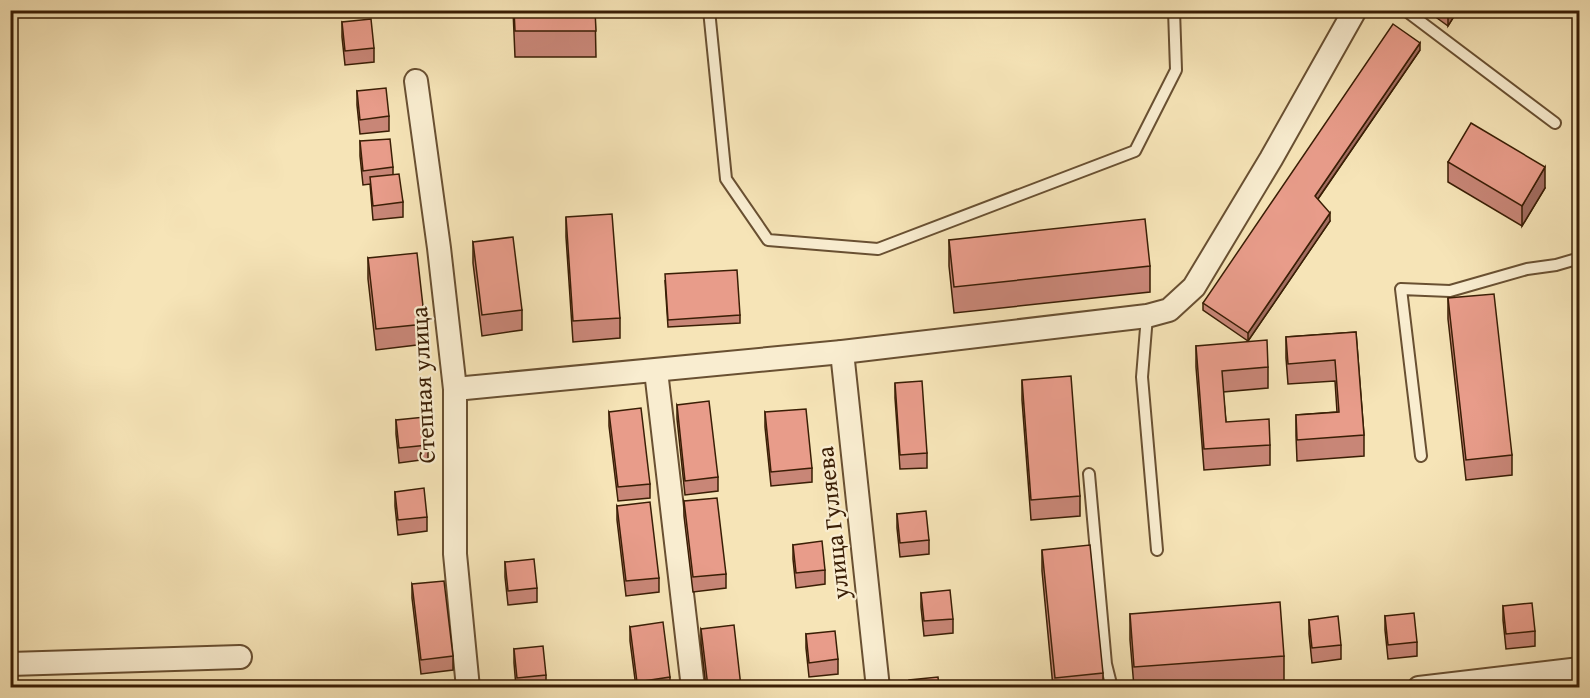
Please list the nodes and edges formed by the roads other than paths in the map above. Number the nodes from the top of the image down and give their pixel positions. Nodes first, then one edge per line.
1 (709, 10) edge
2 (1174, 10) edge
3 (1355, 10) edge
4 (1405, 10) edge
5 (416, 81) dead end
6 (1555, 123) dead end
7 (1580, 258) edge
8 (1147, 316) junction
9 (842, 352) junction
10 (656, 371) junction
11 (455, 389) junction
12 (1421, 456) dead end
13 (1089, 474) dead end
14 (1157, 550) dead end
15 (240, 657) dead end
16 (10, 664) edge
17 (1580, 669) edge
18 (468, 687) edge
19 (693, 687) edge
20 (878, 687) edge
21 (1112, 687) edge
22 (1419, 687) edge

1 - 2 lane
3 - 8 street
4 - 6 lane
5 - 11 street, Степная улица
7 - 12 lane
8 - 9 street
8 - 14 lane
9 - 10 street
9 - 20 street, улица Гуляева
10 - 11 street
10 - 19 street
11 - 18 street, Степная улица
13 - 21 lane
15 - 16 street
17 - 22 street

